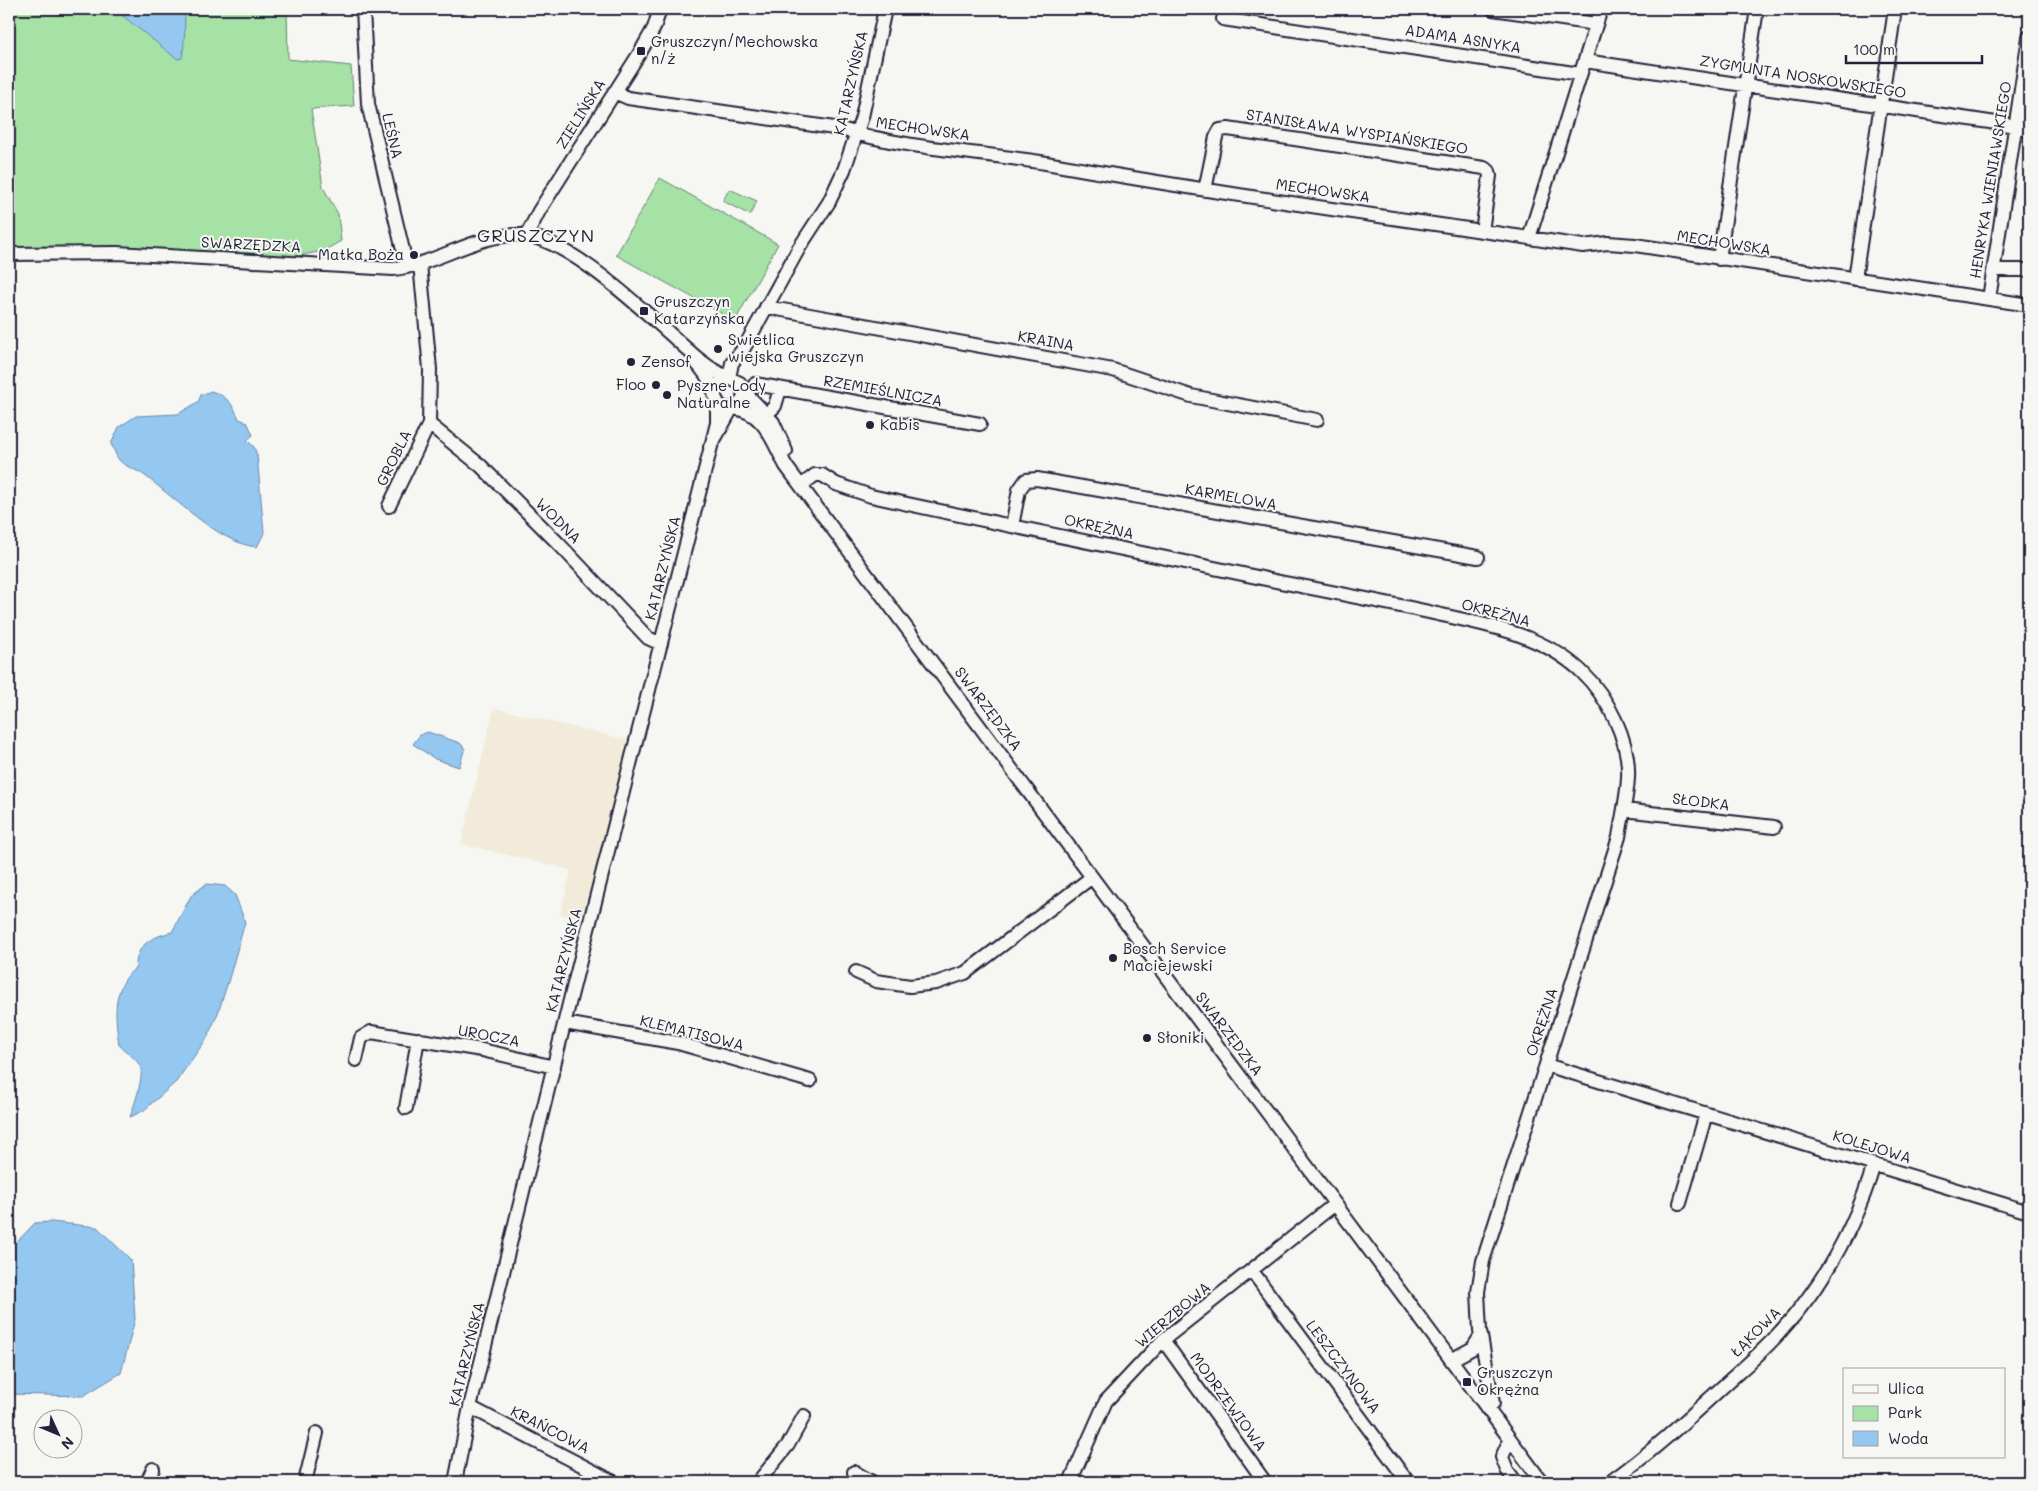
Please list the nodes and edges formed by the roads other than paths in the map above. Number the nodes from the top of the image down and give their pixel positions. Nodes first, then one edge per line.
1 (363, 9) edge
2 (660, 9) edge
3 (885, 9) edge
4 (1493, 9) edge
5 (1601, 9) edge
6 (1757, 9) edge
7 (1895, 9) edge
8 (1222, 19) dead end
9 (1596, 24) junction
10 (2029, 37) edge
11 (1584, 61) junction
12 (1580, 74) junction
13 (1745, 85) junction
14 (614, 92) junction
15 (1881, 106) junction
16 (2016, 126) junction
17 (2029, 131) edge
18 (857, 134) junction
19 (1205, 190) junction
20 (1482, 231) junction
21 (527, 235) junction
22 (1529, 238) junction
23 (9, 254) edge
24 (1719, 259) junction
25 (413, 266) junction
26 (1995, 270) junction
27 (2029, 270) edge
28 (1855, 279) junction
29 (1989, 299) junction
30 (2029, 305) edge
31 (766, 307) junction
32 (688, 351) junction
33 (742, 384) junction
34 (780, 389) junction
35 (716, 398) junction
36 (732, 408) junction
37 (764, 418) junction
38 (1317, 420) dead end
39 (429, 424) junction
40 (980, 424) dead end
41 (710, 447) junction
42 (802, 485) junction
43 (389, 506) dead end
44 (1012, 526) junction
45 (1478, 557) dead end
46 (660, 644) junction
47 (1624, 810) junction
48 (1774, 827) dead end
49 (1092, 877) junction
50 (856, 972) dead end
51 (565, 1023) junction
52 (418, 1039) junction
53 (356, 1060) dead end
54 (1546, 1065) junction
55 (554, 1066) junction
56 (810, 1081) dead end
57 (406, 1108) dead end
58 (1706, 1114) junction
59 (1874, 1165) junction
60 (1680, 1203) dead end
61 (1335, 1204) junction
62 (2029, 1212) edge
63 (1252, 1272) junction
64 (1480, 1337) junction
65 (1163, 1340) junction
66 (1451, 1360) junction
67 (470, 1407) junction
68 (1486, 1408) junction
69 (804, 1416) dead end
70 (317, 1433) dead end
71 (1512, 1442) junction
72 (153, 1469) dead end
73 (854, 1472) dead end
74 (596, 1478) edge
75 (1537, 1481) edge
76 (147, 1482) edge
77 (305, 1482) edge
78 (455, 1482) edge
79 (614, 1482) edge
80 (758, 1482) edge
81 (872, 1482) edge
82 (1070, 1482) edge
83 (1265, 1482) edge
84 (1408, 1482) edge
85 (1516, 1482) edge
86 (1610, 1482) edge

1 - 25 street, LEŚNA
2 - 14 street, ZIELIŃSKA
3 - 18 street, KATARZYŃSKA
4 - 9 street
5 - 9 street
6 - 13 street
7 - 15 street
8 - 12 street, ADAMA ASNYKA
9 - 11 street
10 - 16 street, HENRYKA WIENIAWSKIEGO
11 - 12 street
11 - 13 street, ZYGMUNTA NOSKOWSKIEGO
12 - 22 street
13 - 15 street, ZYGMUNTA NOSKOWSKIEGO
13 - 24 street
14 - 18 street, MECHOWSKA
14 - 21 street, ZIELIŃSKA
15 - 16 street, ZYGMUNTA NOSKOWSKIEGO
15 - 28 street
16 - 17 street, ZYGMUNTA NOSKOWSKIEGO
16 - 26 street, HENRYKA WIENIAWSKIEGO
18 - 19 street, MECHOWSKA
18 - 31 street, KATARZYŃSKA
19 - 20 street, MECHOWSKA
19 - 20 street, STANISŁAWA WYSPIAŃSKIEGO
20 - 22 street, MECHOWSKA
21 - 25 street, SWARZĘDZKA
21 - 32 street, SWARZĘDZKA
22 - 24 street, MECHOWSKA
23 - 25 street, SWARZĘDZKA
24 - 28 street, MECHOWSKA
25 - 39 street, LEŚNA
26 - 27 street
26 - 29 street, HENRYKA WIENIAWSKIEGO
28 - 29 street, MECHOWSKA
29 - 30 street, MECHOWSKA
31 - 33 street, KATARZYŃSKA
31 - 38 street, KRAINA
32 - 33 street, SWARZĘDZKA
32 - 35 street, SWARZĘDZKA
33 - 34 street, RZEMIEŚLNICZA
33 - 35 street
33 - 36 street, KATARZYŃSKA
33 - 37 street, SWARZĘDZKA
34 - 37 street
34 - 40 street, RZEMIEŚLNICZA
35 - 36 street
35 - 41 street, KATARZYŃSKA
36 - 37 street
36 - 41 street, KATARZYŃSKA
37 - 42 street, SWARZĘDZKA
39 - 43 street, GROBLA
39 - 46 street, WODNA
41 - 46 street, KATARZYŃSKA
42 - 44 street, OKRĘŻNA
42 - 49 street, SWARZĘDZKA
44 - 45 street, KARMELOWA
44 - 47 street, OKRĘŻNA
46 - 51 street, KATARZYŃSKA
47 - 48 street, SŁODKA
47 - 54 street, OKRĘŻNA
49 - 50 street
49 - 61 street, SWARZĘDZKA
51 - 55 street, KATARZYŃSKA
51 - 56 street, KLEMATISOWA
52 - 53 street, UROCZA
52 - 55 street, UROCZA
52 - 57 street
54 - 58 street, KOLEJOWA
54 - 64 street, OKRĘŻNA
55 - 67 street, KATARZYŃSKA
58 - 59 street, KOLEJOWA
58 - 60 street
59 - 62 street, KOLEJOWA
59 - 86 street, ŁĄKOWA
61 - 63 street, WIERZBOWA
61 - 66 street, SWARZĘDZKA
63 - 65 street, WIERZBOWA
63 - 84 street, LESZCZYNOWA
64 - 66 street
64 - 68 street, OKRĘŻNA
65 - 82 street, WIERZBOWA
65 - 83 street, MODRZEWIOWA
66 - 68 street, SWARZĘDZKA
67 - 74 street, KRAŃCOWA
67 - 78 street, KATARZYŃSKA
68 - 71 street, SWARZĘDZKA
69 - 80 street
70 - 77 street
71 - 75 street, SWARZĘDZKA
71 - 85 street
72 - 76 street
73 - 81 street
74 - 79 street, KRAŃCOWA

